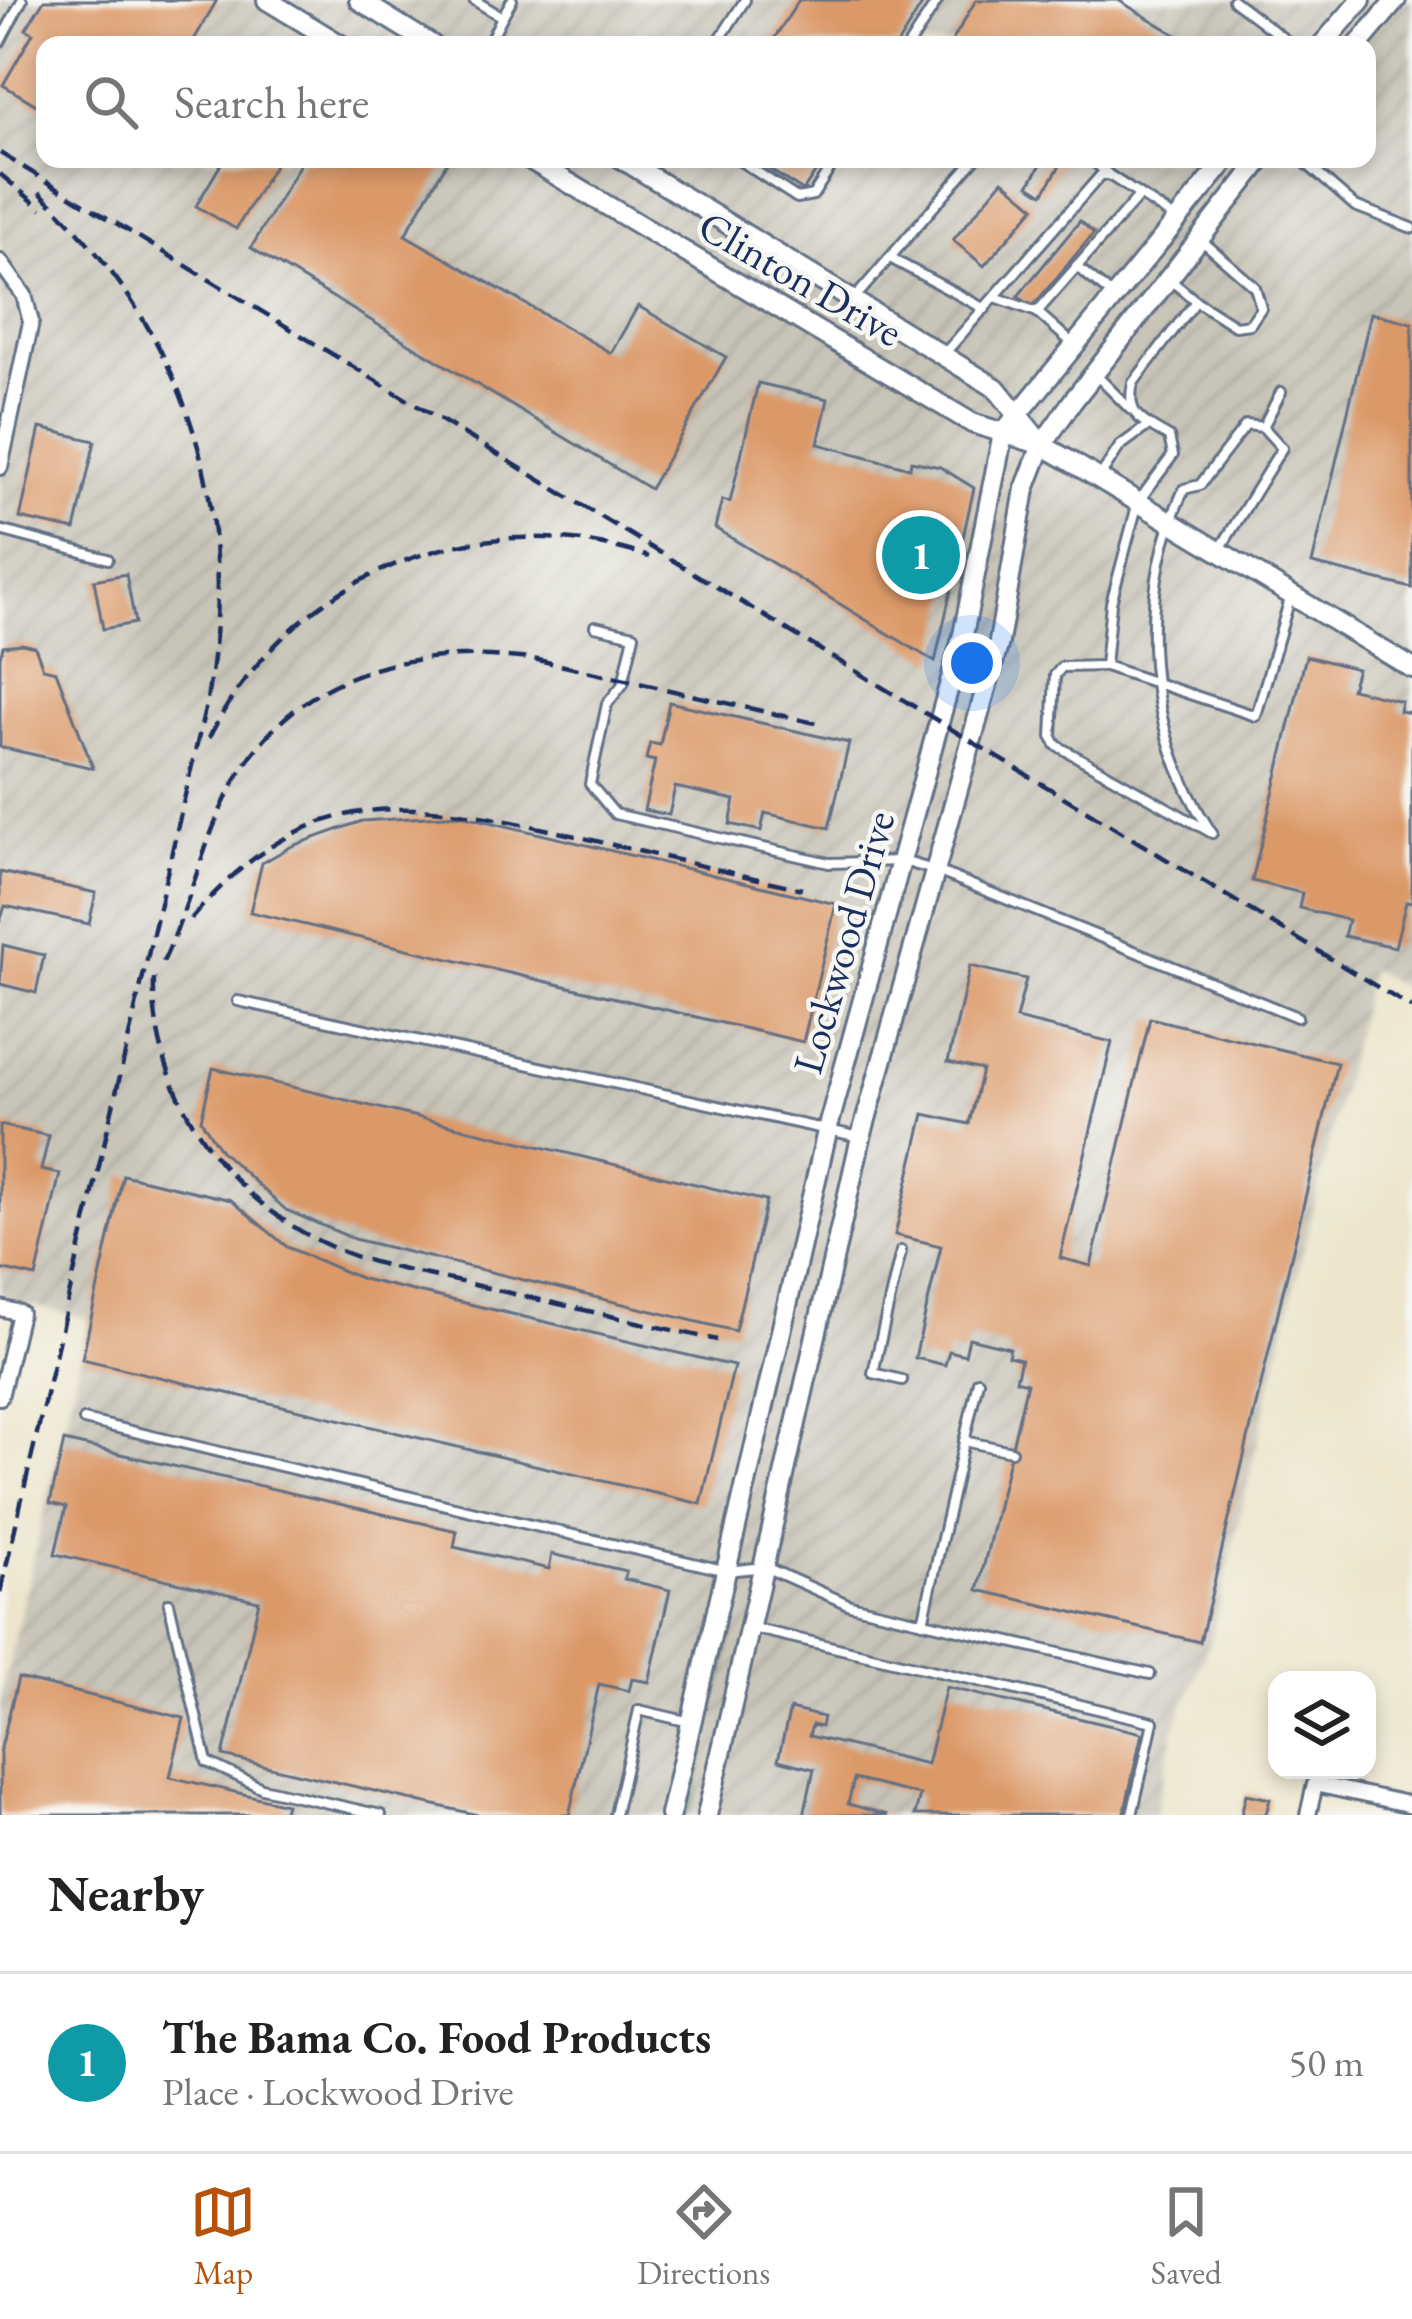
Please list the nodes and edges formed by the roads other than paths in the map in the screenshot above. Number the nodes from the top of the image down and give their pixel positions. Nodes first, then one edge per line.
1 (22, 0) edge
2 (267, 0) edge
3 (359, 0) edge
4 (474, 0) edge
5 (512, 0) edge
6 (745, 0) edge
7 (938, 0) edge
8 (1233, 0) edge
9 (1361, 0) edge
10 (1396, 0) edge
11 (502, 17) junction
12 (326, 36) edge
13 (417, 36) edge
14 (492, 36) edge
15 (722, 36) edge
16 (915, 36) edge
17 (1280, 36) edge
18 (1330, 36) edge
19 (1366, 36) edge
20 (0, 42) edge
21 (544, 168) edge
22 (644, 168) edge
23 (750, 168) edge
24 (830, 168) edge
25 (967, 168) edge
26 (1101, 168) edge
27 (1218, 168) edge
28 (1255, 168) edge
29 (1311, 168) edge
30 (1109, 175) junction
31 (1138, 197) junction
32 (1176, 219) junction
33 (1412, 228) edge
34 (1200, 238) junction
35 (890, 258) junction
36 (0, 262) edge
37 (1076, 266) junction
38 (1169, 279) junction
39 (1112, 296) junction
40 (995, 297) junction
41 (853, 300) junction
42 (1196, 301) junction
43 (986, 309) junction
44 (1037, 312) junction
45 (1073, 344) junction
46 (943, 355) junction
47 (1095, 374) junction
48 (1281, 392) dead end
49 (1131, 410) junction
50 (1017, 414) junction
51 (1145, 427) junction
52 (1263, 427) junction
53 (1003, 433) junction
54 (1042, 446) junction
55 (0, 466) edge
56 (1098, 478) junction
57 (1138, 502) junction
58 (1170, 521) junction
59 (0, 530) edge
60 (1219, 551) junction
61 (108, 559) dead end
62 (1291, 595) junction
63 (595, 626) dead end
64 (1106, 666) junction
65 (1412, 668) edge
66 (1154, 685) junction
67 (903, 861) junction
68 (937, 871) junction
69 (238, 1000) dead end
70 (1297, 1017) dead end
71 (828, 1127) junction
72 (861, 1137) junction
73 (901, 1251) dead end
74 (0, 1308) edge
75 (902, 1379) dead end
76 (978, 1381) dead end
77 (0, 1397) edge
78 (84, 1420) dead end
79 (964, 1441) junction
80 (1011, 1451) dead end
81 (765, 1567) junction
82 (727, 1571) junction
83 (169, 1604) dead end
84 (923, 1622) junction
85 (751, 1628) junction
86 (1150, 1674) dead end
87 (692, 1723) junction
88 (727, 1732) junction
89 (1412, 1804) edge
90 (381, 1815) edge
91 (615, 1815) edge
92 (670, 1815) edge
93 (707, 1815) edge
94 (1132, 1815) edge
95 (1308, 1815) edge

1 - 20 lane
2 - 12 main road
3 - 13 main road
4 - 11 lane
5 - 11 lane
6 - 15 lane
7 - 16 lane
8 - 17 lane
9 - 18 main road
10 - 19 main road
11 - 14 lane
21 - 53 main road, Clinton Drive
22 - 41 main road, Clinton Drive
23 - 24 lane
25 - 35 lane
26 - 30 lane
27 - 32 main road, Lockwood Drive
28 - 34 main road, Lockwood Drive
29 - 33 lane
30 - 31 lane
30 - 40 lane
31 - 32 lane
31 - 37 lane
32 - 34 main road
32 - 39 main road, Lockwood Drive
34 - 38 main road, Lockwood Drive
34 - 42 lane
35 - 41 lane
35 - 43 lane
36 - 55 street
37 - 39 lane
37 - 44 lane
38 - 42 lane
38 - 47 main road, Lockwood Drive
39 - 45 main road, Lockwood Drive
40 - 43 lane
40 - 44 lane
41 - 46 main road, Clinton Drive
42 - 49 lane
43 - 46 lane
44 - 45 lane
45 - 50 main road, Lockwood Drive
46 - 50 main road, Clinton Drive
47 - 49 lane
47 - 54 main road, Lockwood Drive
48 - 52 lane
49 - 51 lane
50 - 53 main road, Lockwood Drive
50 - 54 main road, Clinton Drive
51 - 56 lane
51 - 57 lane
52 - 58 lane
52 - 60 lane
53 - 54 main road, Clinton Drive
53 - 67 main road, Lockwood Drive
54 - 56 main road, Clinton Drive
54 - 68 main road, Lockwood Drive
56 - 57 main road, Clinton Drive
57 - 58 main road, Clinton Drive
57 - 64 lane
58 - 60 main road, Clinton Drive
58 - 66 lane
59 - 61 lane
60 - 62 main road, Clinton Drive
62 - 65 main road, Clinton Drive
62 - 66 lane
63 - 67 lane
64 - 66 lane
64 - 66 lane
67 - 68 lane
67 - 71 main road, Lockwood Drive
68 - 70 lane
68 - 72 main road, Lockwood Drive
69 - 71 lane
71 - 72 lane
71 - 82 main road, Lockwood Drive
72 - 81 main road, Lockwood Drive
73 - 75 lane
74 - 77 street
76 - 79 lane
78 - 82 lane
79 - 80 lane
79 - 84 lane
81 - 82 lane
81 - 84 lane
81 - 85 main road, Lockwood Drive
82 - 87 main road, Lockwood Drive
83 - 90 lane
84 - 86 lane
85 - 88 main road, Lockwood Drive
85 - 94 lane
87 - 88 main road
87 - 91 lane
87 - 92 main road, Lockwood Drive
88 - 93 main road, Lockwood Drive
89 - 95 street

